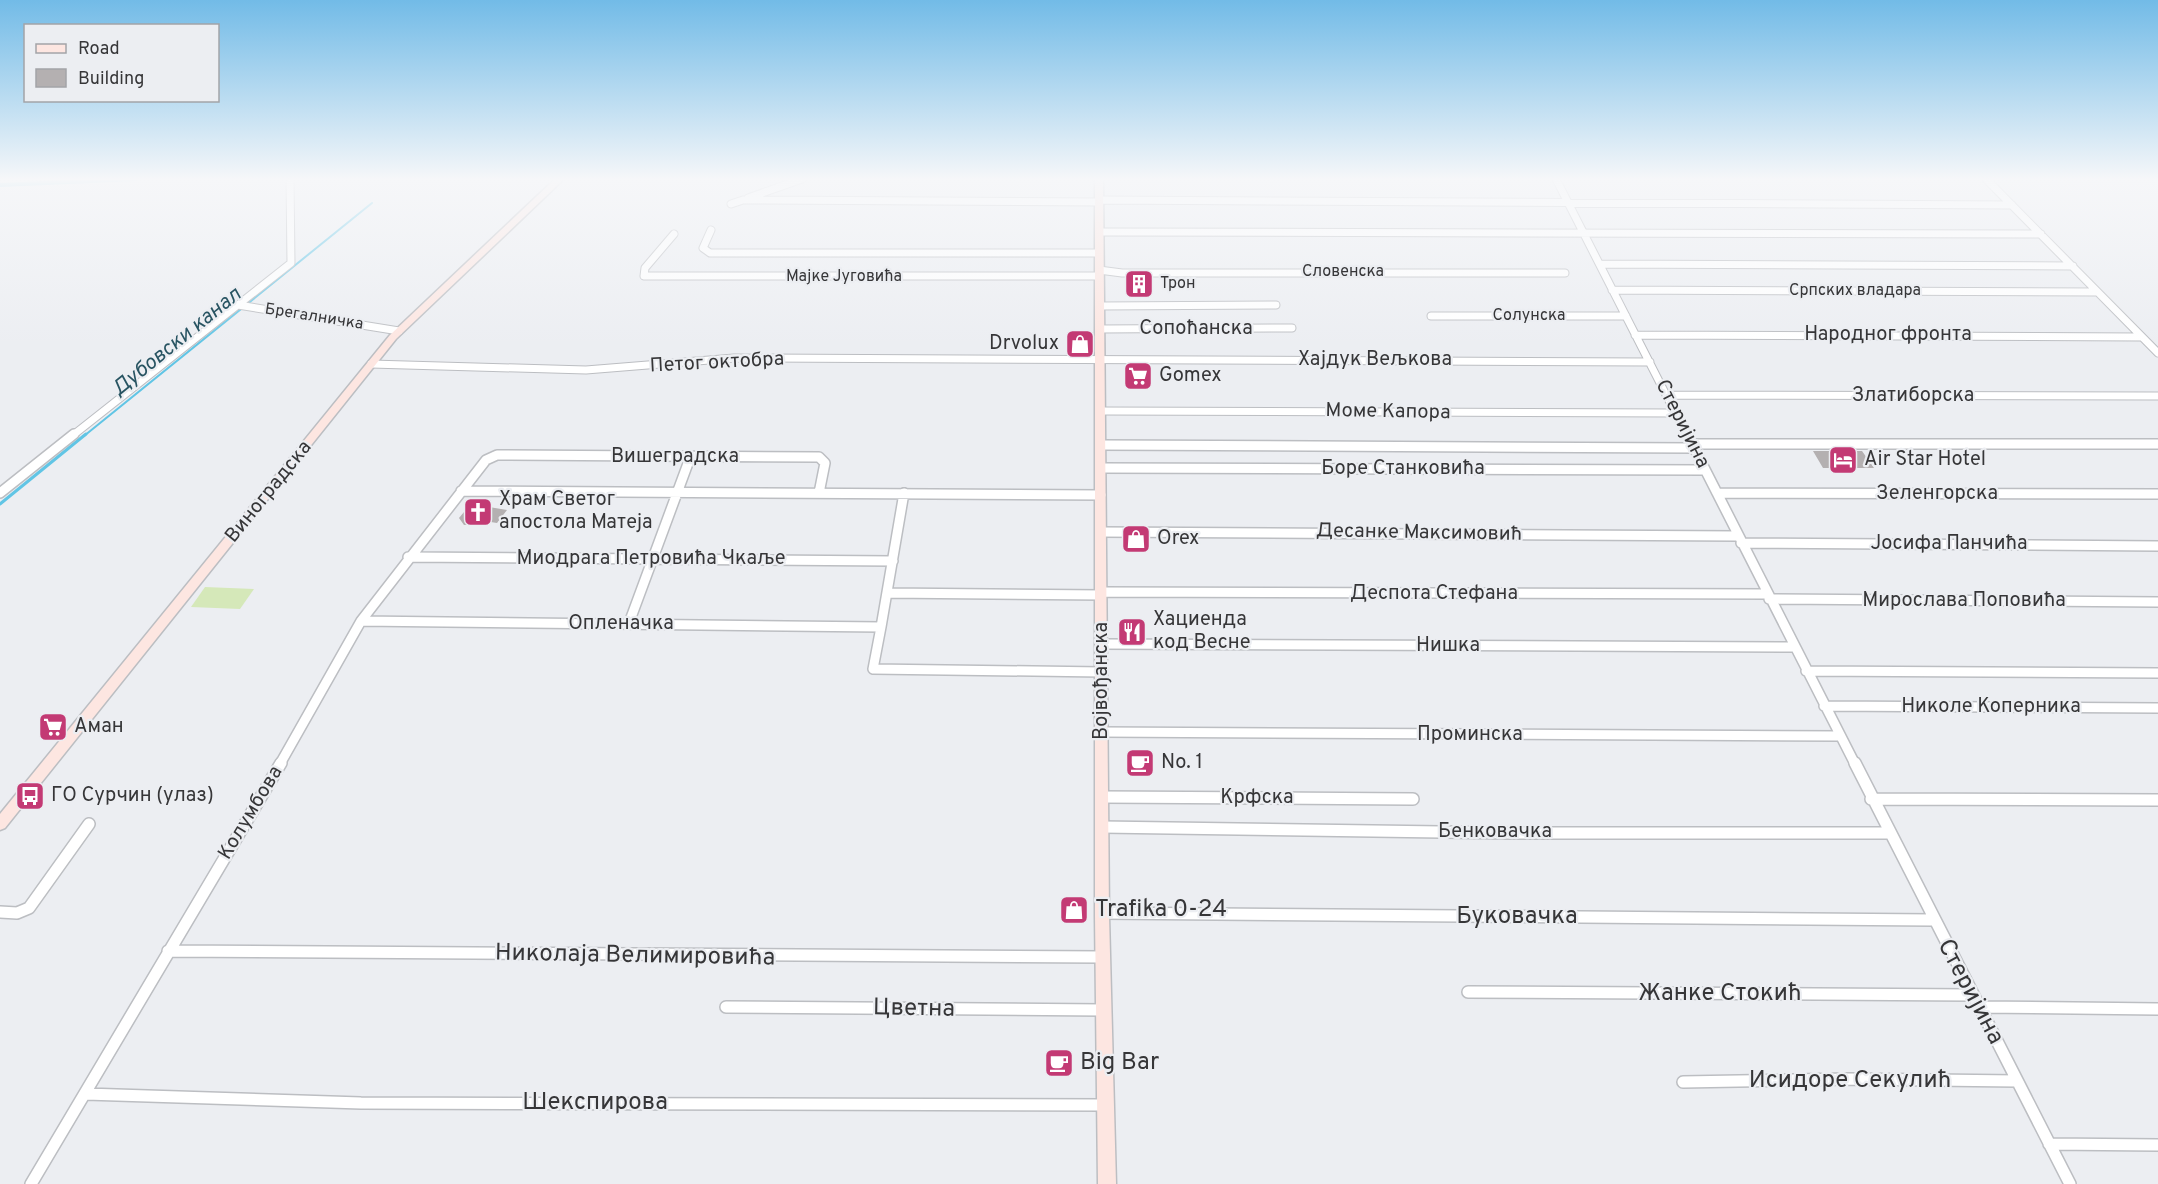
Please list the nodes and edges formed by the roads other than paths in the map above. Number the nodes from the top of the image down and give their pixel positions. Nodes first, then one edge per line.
1 (291, 234) edge
2 (501, 234) edge
3 (674, 234) dead end
4 (709, 234) edge
5 (1099, 234) edge
6 (1584, 234) edge
7 (2041, 234) edge
8 (1099, 253) junction
9 (1600, 264) junction
10 (2073, 266) junction
11 (1565, 273) dead end
12 (1099, 274) junction
13 (1612, 290) junction
14 (2097, 292) junction
15 (1276, 305) dead end
16 (240, 306) junction
17 (1100, 306) junction
18 (1431, 316) dead end
19 (1626, 316) junction
20 (1292, 328) dead end
21 (1100, 329) junction
22 (399, 331) junction
23 (1635, 335) junction
24 (2141, 337) junction
25 (2158, 353) edge
26 (1100, 359) junction
27 (1650, 362) junction
28 (371, 364) junction
29 (1667, 395) junction
30 (2158, 396) edge
31 (1101, 411) junction
32 (1676, 413) junction
33 (2158, 444) edge
34 (1101, 445) junction
35 (1693, 446) junction
36 (491, 456) joint
37 (690, 458) junction
38 (1101, 468) junction
39 (1706, 470) junction
40 (461, 491) junction
41 (0, 493) edge
42 (677, 493) junction
43 (819, 493) junction
44 (904, 493) junction
45 (1717, 493) junction
46 (2158, 494) edge
47 (1101, 495) junction
48 (1101, 532) junction
49 (1739, 540) junction
50 (2158, 546) edge
51 (408, 556) junction
52 (653, 560) junction
53 (893, 561) junction
54 (887, 593) junction
55 (1102, 594) junction
56 (1768, 597) junction
57 (2158, 602) edge
58 (361, 621) junction
59 (629, 623) junction
60 (881, 627) junction
61 (1102, 644) junction
62 (1794, 647) junction
63 (1806, 671) junction
64 (1102, 672) junction
65 (2158, 673) edge
66 (1824, 706) junction
67 (2158, 708) edge
68 (1101, 732) junction
69 (1839, 736) junction
70 (1101, 797) junction
71 (1413, 799) dead end
72 (1871, 800) junction
73 (2158, 800) edge
74 (0, 824) edge
75 (89, 824) dead end
76 (1102, 827) junction
77 (1888, 833) junction
78 (0, 912) edge
79 (1102, 913) junction
80 (1933, 920) junction
81 (168, 951) junction
82 (1102, 957) junction
83 (1468, 992) dead end
84 (1971, 995) junction
85 (1978, 1006) junction
86 (726, 1007) dead end
87 (2158, 1009) edge
88 (1103, 1010) junction
89 (2017, 1081) junction
90 (1683, 1082) dead end
91 (86, 1094) junction
92 (1104, 1105) junction
93 (2049, 1144) junction
94 (2158, 1145) edge
95 (31, 1184) edge
96 (1107, 1184) edge
97 (2070, 1184) edge

1 - 16 street, Брегалничка
2 - 22 main road, Виноградска
3 - 12 street, Мајке Југовића
4 - 8 street
5 - 8 main road, Војвођанска
6 - 9 street, Стеријина
7 - 10 street
8 - 12 main road, Војвођанска
9 - 10 street
9 - 13 street, Стеријина
10 - 14 street
11 - 12 street, Словенска
12 - 17 main road, Војвођанска
13 - 14 street, Српских владара
13 - 19 street, Стеријина
14 - 24 street
15 - 17 street
16 - 22 street, Брегалничка
16 - 41 street
17 - 21 main road, Војвођанска
18 - 19 street, Солунска
19 - 23 street, Стеријина
20 - 21 street, Сопоћанска
21 - 26 main road, Војвођанска
22 - 28 main road, Виноградска
23 - 24 street, Народног фронта
23 - 27 street, Стеријина
24 - 25 street
26 - 27 street, Хајдук Вељкова
26 - 28 street, Петог октобра
26 - 31 main road, Војвођанска
27 - 29 street, Стеријина
28 - 74 main road, Виноградска
29 - 30 street, Златиборска
29 - 32 street, Стеријина
31 - 32 street, Моме Капора
31 - 34 main road, Војвођанска
32 - 35 street, Стеријина
33 - 35 street
34 - 35 street
34 - 38 main road, Војвођанска
35 - 39 street, Стеријина
36 - 37 street, Вишеградска
36 - 40 street, Колумбова
37 - 42 street
37 - 43 street, Вишеградска
38 - 39 street, Боре Станковића
38 - 47 main road, Војвођанска
39 - 45 street, Стеријина
40 - 42 street, Вишеградска
40 - 51 street, Колумбова
42 - 43 street, Вишеградска
42 - 52 street
43 - 44 street, Вишеградска
44 - 47 street, Вишеградска
44 - 53 street
45 - 46 street, Зеленгорска
45 - 49 street, Стеријина
47 - 48 main road, Војвођанска
48 - 49 street, Десанке Максимовић
48 - 55 main road, Војвођанска
49 - 50 street, Јосифа Панчића
49 - 56 street, Стеријина
51 - 52 street, Миодрага Петровића Чкаље
51 - 58 street, Колумбова
52 - 53 street, Миодрага Петровића Чкаље
52 - 59 street
53 - 54 street
54 - 55 street
54 - 60 street
55 - 56 street, Деспота Стефана
55 - 61 main road, Војвођанска
56 - 57 street, Мирослава Поповића
56 - 62 street, Стеријина
58 - 59 street, Опленачка
58 - 81 street, Колумбова
59 - 60 street, Опленачка
60 - 64 street
61 - 62 street, Нишка
61 - 64 main road, Војвођанска
62 - 63 street, Стеријина
63 - 65 street
63 - 66 street, Стеријина
64 - 68 main road, Војвођанска
66 - 67 street, Николе Коперника
66 - 69 street, Стеријина
68 - 69 street, Проминска
68 - 70 main road, Војвођанска
69 - 72 street, Стеријина
70 - 71 street, Крфска
70 - 76 main road, Војвођанска
72 - 73 street
72 - 77 street, Стеријина
75 - 78 street
76 - 77 street, Бенковачка
76 - 79 main road, Војвођанска
77 - 80 street, Стеријина
79 - 80 street, Буковачка
79 - 82 main road, Војвођанска
80 - 84 street, Стеријина
81 - 82 street, Николаја Велимировића
81 - 91 street, Колумбова
82 - 88 main road, Војвођанска
83 - 84 street, Жанке Стокић
84 - 85 street, Стеријина
85 - 87 street
85 - 89 street, Стеријина
86 - 88 street, Цветна
88 - 92 main road, Војвођанска
89 - 90 street, Исидоре Секулић
89 - 93 street, Стеријина
91 - 92 street, Шекспирова
91 - 95 street, Колумбова
92 - 96 main road, Војвођанска
93 - 94 street
93 - 97 street, Стеријина

